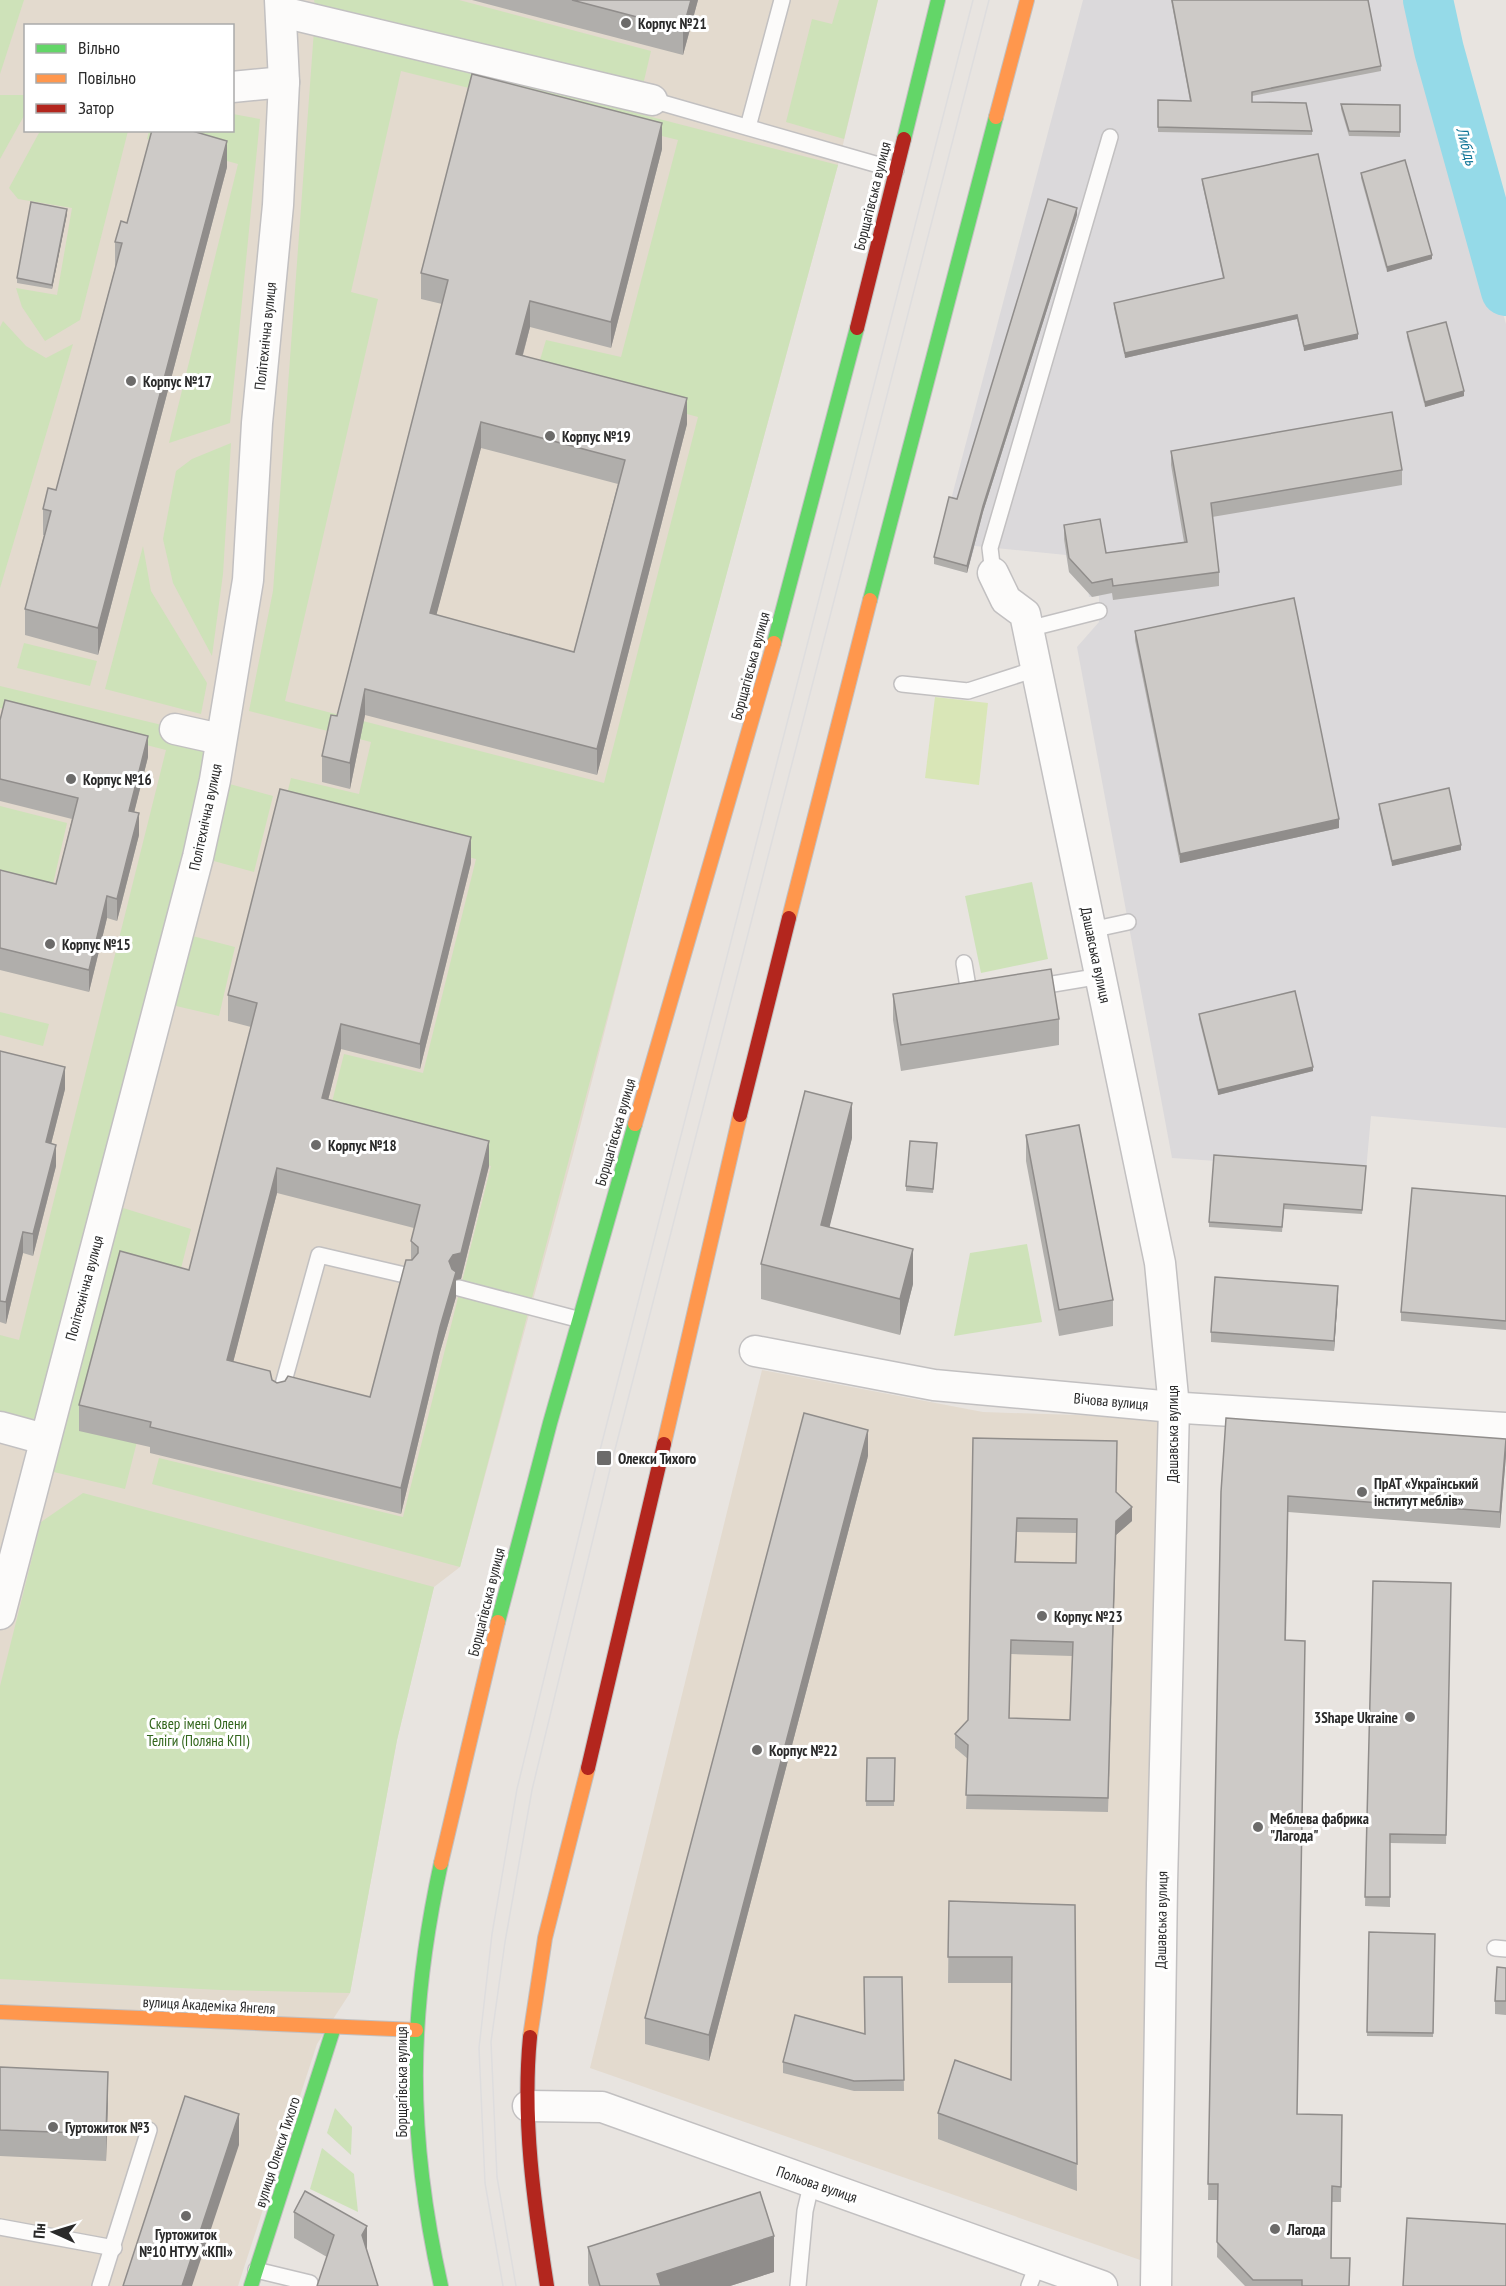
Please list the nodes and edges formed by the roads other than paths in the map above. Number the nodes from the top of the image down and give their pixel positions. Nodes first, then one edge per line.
1 (782, 0) edge
2 (938, 0) edge
3 (1028, 0) edge
4 (281, 6) edge
5 (284, 82) junction
6 (234, 87) edge
7 (652, 100) joint
8 (748, 127) junction
9 (1110, 137) dead end
10 (896, 170) junction
11 (993, 573) joint
12 (1099, 611) dead end
13 (1028, 629) junction
14 (1036, 669) junction
15 (902, 684) dead end
16 (175, 729) dead end
17 (220, 739) junction
18 (1128, 922) dead end
19 (1091, 930) junction
20 (963, 963) dead end
21 (1101, 976) junction
22 (1015, 991) edge
23 (992, 995) edge
24 (409, 1276) edge
25 (459, 1288) edge
26 (577, 1319) junction
27 (755, 1351) dead end
28 (279, 1399) edge
29 (1174, 1407) junction
30 (0, 1426) edge
31 (1506, 1428) edge
32 (45, 1439) junction
33 (0, 1614) edge
34 (0, 2012) edge
35 (334, 2028) junction
36 (416, 2030) junction
37 (528, 2106) junction
38 (149, 2130) dead end
39 (812, 2181) junction
40 (0, 2227) edge
41 (114, 2248) junction
42 (256, 2270) junction
43 (1034, 2275) edge
44 (100, 2286) edge
45 (251, 2286) edge
46 (309, 2286) edge
47 (441, 2286) edge
48 (547, 2286) edge
49 (798, 2286) edge
50 (1102, 2286) edge
51 (1156, 2286) edge

1 - 8 lane
2 - 10 main road, Борщагівська вулиця
3 - 37 main road
4 - 5 street, Політехнічна вулиця
4 - 7 street
5 - 6 street
5 - 17 street, Політехнічна вулиця
7 - 8 lane
8 - 10 lane
9 - 11 lane
10 - 26 main road, Борщагівська вулиця
11 - 13 street, Дашавська вулиця
12 - 13 lane
13 - 14 street, Дашавська вулиця
14 - 15 lane
14 - 19 street, Дашавська вулиця
16 - 17 street
17 - 32 street, Політехнічна вулиця
18 - 19 lane
19 - 21 street, Дашавська вулиця
20 - 23 lane
21 - 22 lane
21 - 29 street, Дашавська вулиця
24 - 28 lane
25 - 26 lane
26 - 36 main road, Борщагівська вулиця
27 - 29 street, Вічова вулиця
29 - 31 street, Вічова вулиця
29 - 51 street, Дашавська вулиця
30 - 32 street
32 - 33 street, Політехнічна вулиця
34 - 35 main road, вулиця Академіка Янгеля
35 - 36 main road, вулиця Академіка Янгеля
35 - 42 main road, вулиця Олекси Тихого
36 - 47 main road, Борщагівська вулиця
37 - 39 street, Польова вулиця
37 - 48 main road
38 - 41 lane
39 - 43 street, Польова вулиця
39 - 49 lane
40 - 41 lane
41 - 44 lane
42 - 45 main road, вулиця Олекси Тихого
42 - 46 lane
43 - 50 street, Польова вулиця

